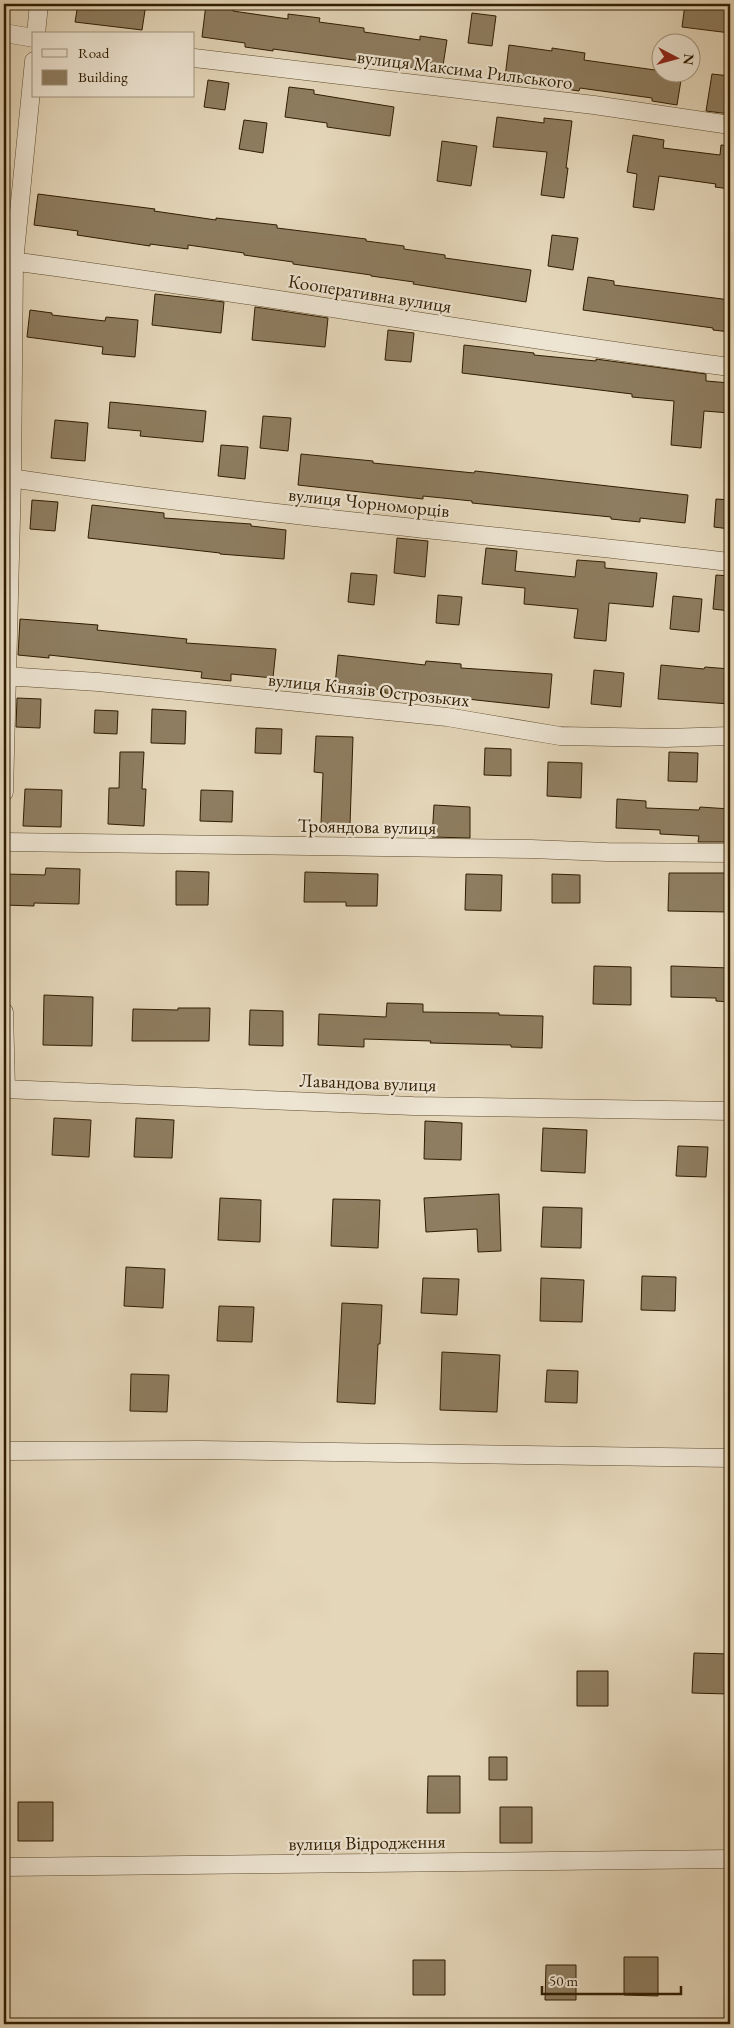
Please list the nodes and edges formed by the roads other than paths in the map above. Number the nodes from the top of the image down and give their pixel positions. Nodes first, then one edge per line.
1 (39, 4) edge
2 (36, 32) edge
3 (4, 33) edge
4 (32, 38) edge
5 (195, 58) edge
6 (32, 77) edge
7 (730, 125) edge
8 (9, 261) edge
9 (730, 367) edge
10 (8, 477) edge
11 (730, 562) edge
12 (5, 676) edge
13 (730, 736) edge
14 (4, 792) edge
15 (4, 842) edge
16 (730, 853) edge
17 (4, 1012) edge
18 (4, 1090) edge
19 (730, 1111) edge
20 (4, 1451) edge
21 (730, 1458) edge
22 (730, 1859) edge
23 (4, 1867) edge

1 - 2 street
3 - 4 street
5 - 7 street, вулиця Максима Рильського
6 - 8 street
8 - 9 street, Кооперативна вулиця
8 - 10 street
10 - 11 street, вулиця Чорноморців
10 - 12 street
12 - 13 street, вулиця Князів Острозьких
12 - 14 street
15 - 16 street, Трояндова вулиця
17 - 18 street
18 - 19 street, Лавандова вулиця
20 - 21 street
22 - 23 street, вулиця Відродження

